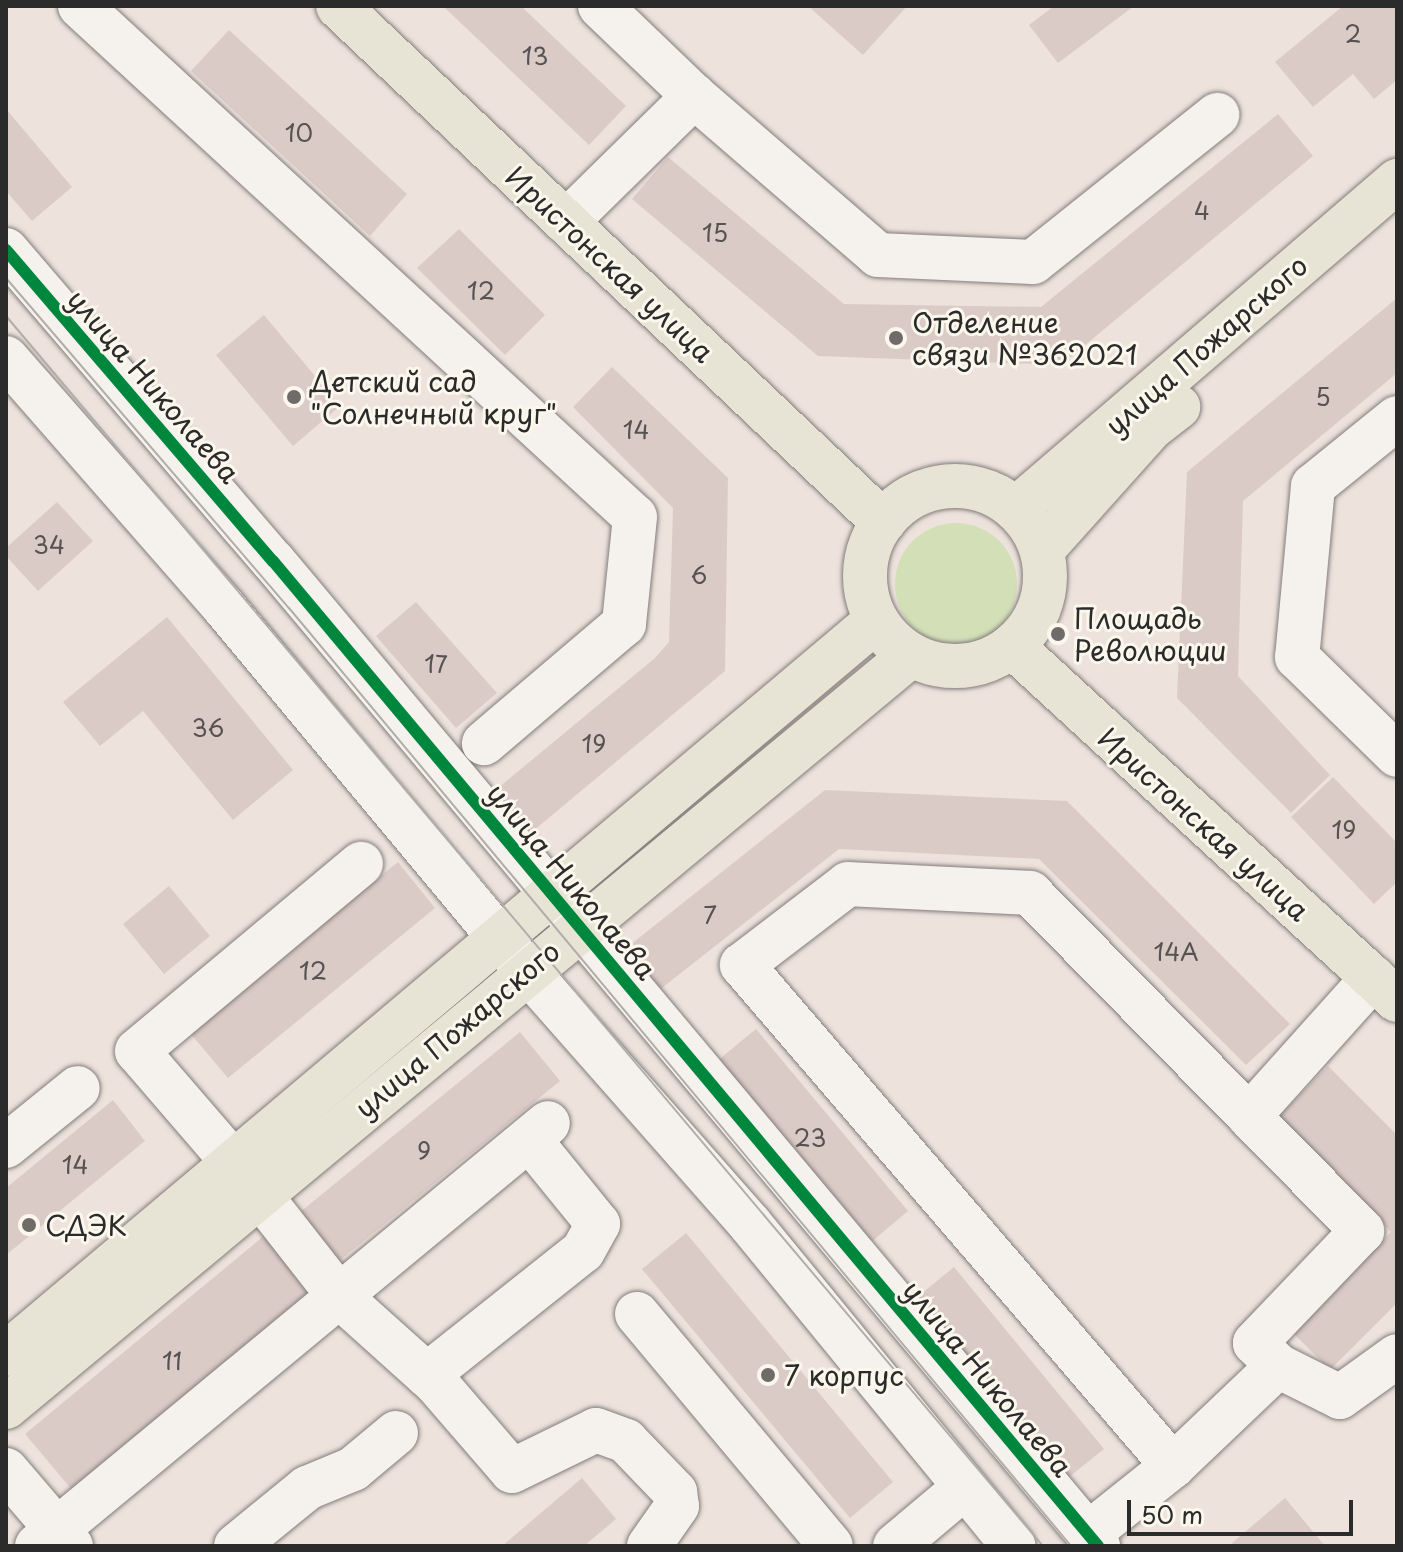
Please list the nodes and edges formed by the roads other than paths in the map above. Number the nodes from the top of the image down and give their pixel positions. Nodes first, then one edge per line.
1 (80, 6) edge
2 (600, 6) edge
3 (345, 8) edge
4 (694, 96) junction
5 (1217, 115) dead end
6 (1397, 181) edge
7 (1397, 221) edge
8 (566, 222) junction
9 (6, 250) edge
10 (6, 358) edge
11 (1397, 418) edge
12 (1016, 509) junction
13 (883, 522) junction
14 (1042, 550) junction
15 (273, 561) junction
16 (224, 607) junction
17 (876, 621) junction
18 (1012, 646) junction
19 (911, 655) junction
20 (484, 743) dead end
21 (1397, 755) edge
22 (361, 864) dead end
23 (566, 912) junction
24 (514, 955) junction
25 (1385, 989) edge
26 (78, 1088) dead end
27 (1249, 1116) junction
28 (6, 1146) edge
29 (246, 1177) junction
30 (339, 1296) junction
31 (637, 1314) dead end
32 (6, 1354) edge
33 (1397, 1356) edge
34 (1278, 1366) junction
35 (427, 1375) junction
36 (6, 1407) edge
37 (396, 1433) dead end
38 (1173, 1466) junction
39 (6, 1470) edge
40 (952, 1498) dead end
41 (1093, 1540) edge
42 (55, 1541) edge
43 (236, 1546) edge
44 (649, 1546) edge
45 (831, 1546) edge
46 (895, 1546) edge
47 (1014, 1546) edge

1 - 20 street
2 - 4 street
3 - 8 main road, Иристонская улица
4 - 5 street
4 - 8 street
6 - 12 main road, улица Пожарского
7 - 14 main road, улица Пожарского
8 - 13 main road, Иристонская улица
9 - 15 street, улица Николаева
10 - 16 street
11 - 21 street
12 - 13 main road
12 - 14 main road
13 - 17 main road
14 - 18 main road
15 - 16 street
15 - 23 street, улица Николаева
16 - 24 street
17 - 19 main road
17 - 23 main road, улица Пожарского
18 - 19 main road
18 - 25 main road, Иристонская улица
19 - 23 main road, улица Пожарского
22 - 29 street
23 - 24 main road, улица Пожарского
23 - 41 street, улица Николаева
24 - 29 main road, улица Пожарского
24 - 47 street
25 - 27 street
26 - 28 street
27 - 34 street
27 - 38 street
29 - 30 street
29 - 32 main road, улица Пожарского
29 - 36 main road, улица Пожарского
30 - 35 street
30 - 35 street
30 - 42 street
31 - 45 street
33 - 34 street
34 - 38 street
35 - 44 street
37 - 43 street
38 - 41 street
39 - 42 street
40 - 46 street

